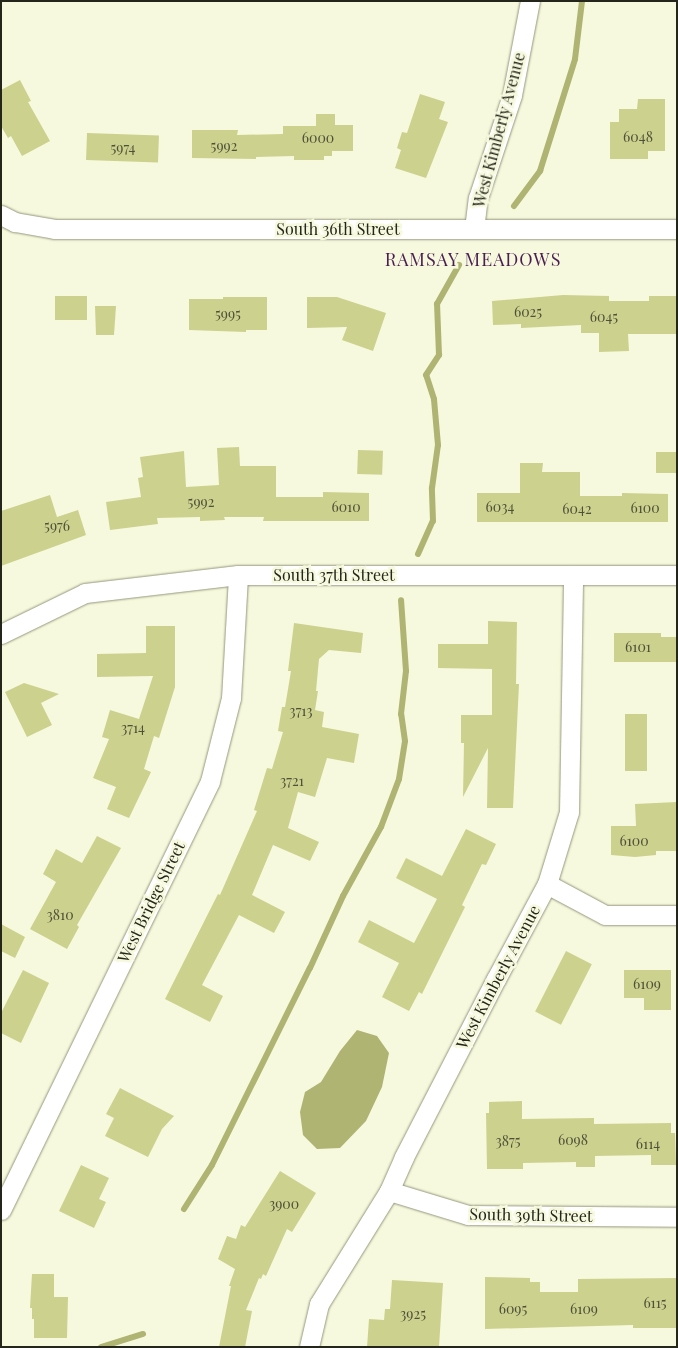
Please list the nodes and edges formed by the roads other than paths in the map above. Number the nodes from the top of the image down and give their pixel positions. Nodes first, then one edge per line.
1 (530, 1) edge
2 (1, 215) edge
3 (474, 229) junction
4 (677, 229) edge
5 (238, 575) junction
6 (573, 575) junction
7 (677, 575) edge
8 (1, 634) edge
9 (547, 884) junction
10 (677, 915) edge
11 (389, 1191) junction
12 (1, 1210) edge
13 (677, 1217) edge
14 (309, 1347) edge

1 - 3 street, West Kimberly Avenue
2 - 3 street, South 36th Street
3 - 4 street, South 36th Street
5 - 6 street, South 37th Street
5 - 8 street, South 37th Street
5 - 12 street, West Bridge Street
6 - 7 street, South 37th Street
6 - 9 street, West Kimberly Avenue
9 - 10 street
9 - 11 street, West Kimberly Avenue
11 - 13 street, South 39th Street
11 - 14 street, West Kimberly Avenue

